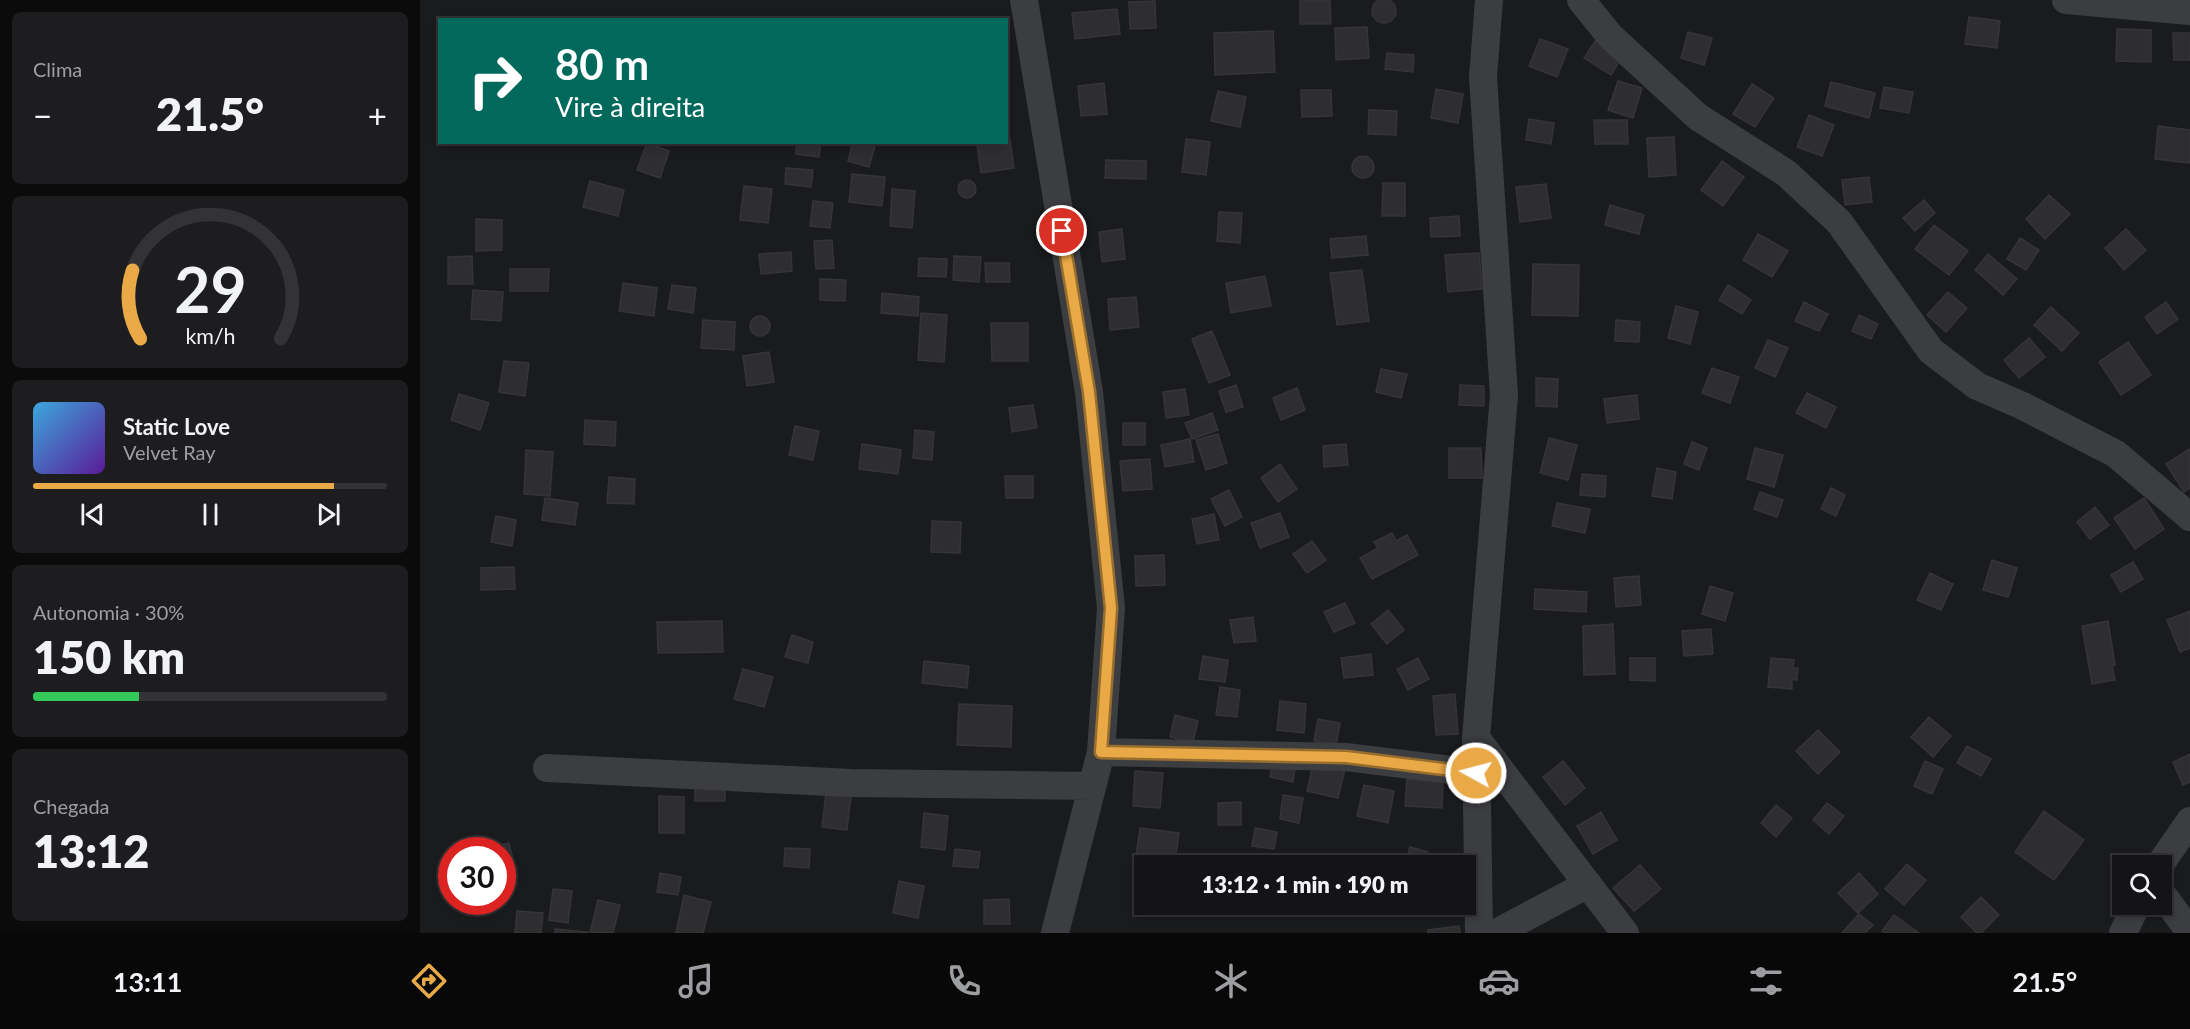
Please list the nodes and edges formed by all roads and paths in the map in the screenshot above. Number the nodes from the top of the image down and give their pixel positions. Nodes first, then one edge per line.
1 (1024, 0) edge
2 (1489, 0) edge
3 (1581, 0) edge
4 (2066, 0) edge
5 (2190, 11) edge
6 (2190, 517) edge
7 (1476, 738) junction
8 (1101, 752) junction
9 (547, 768) dead end
10 (1476, 773) junction
11 (1092, 786) junction
12 (2190, 821) edge
13 (2167, 855) edge
14 (1588, 884) junction
15 (2172, 908) edge
16 (2132, 915) edge
17 (2190, 932) edge
18 (1055, 933) edge
19 (1479, 933) edge
20 (1496, 933) edge
21 (1625, 933) edge
22 (2123, 933) edge

1 - 8 street
2 - 7 street
3 - 6 street
4 - 5 street
7 - 10 street
7 - 14 street
8 - 10 street
8 - 11 street
9 - 11 street
10 - 19 street
11 - 18 street
12 - 13 street
14 - 20 street
14 - 21 street
15 - 17 street
16 - 22 street

